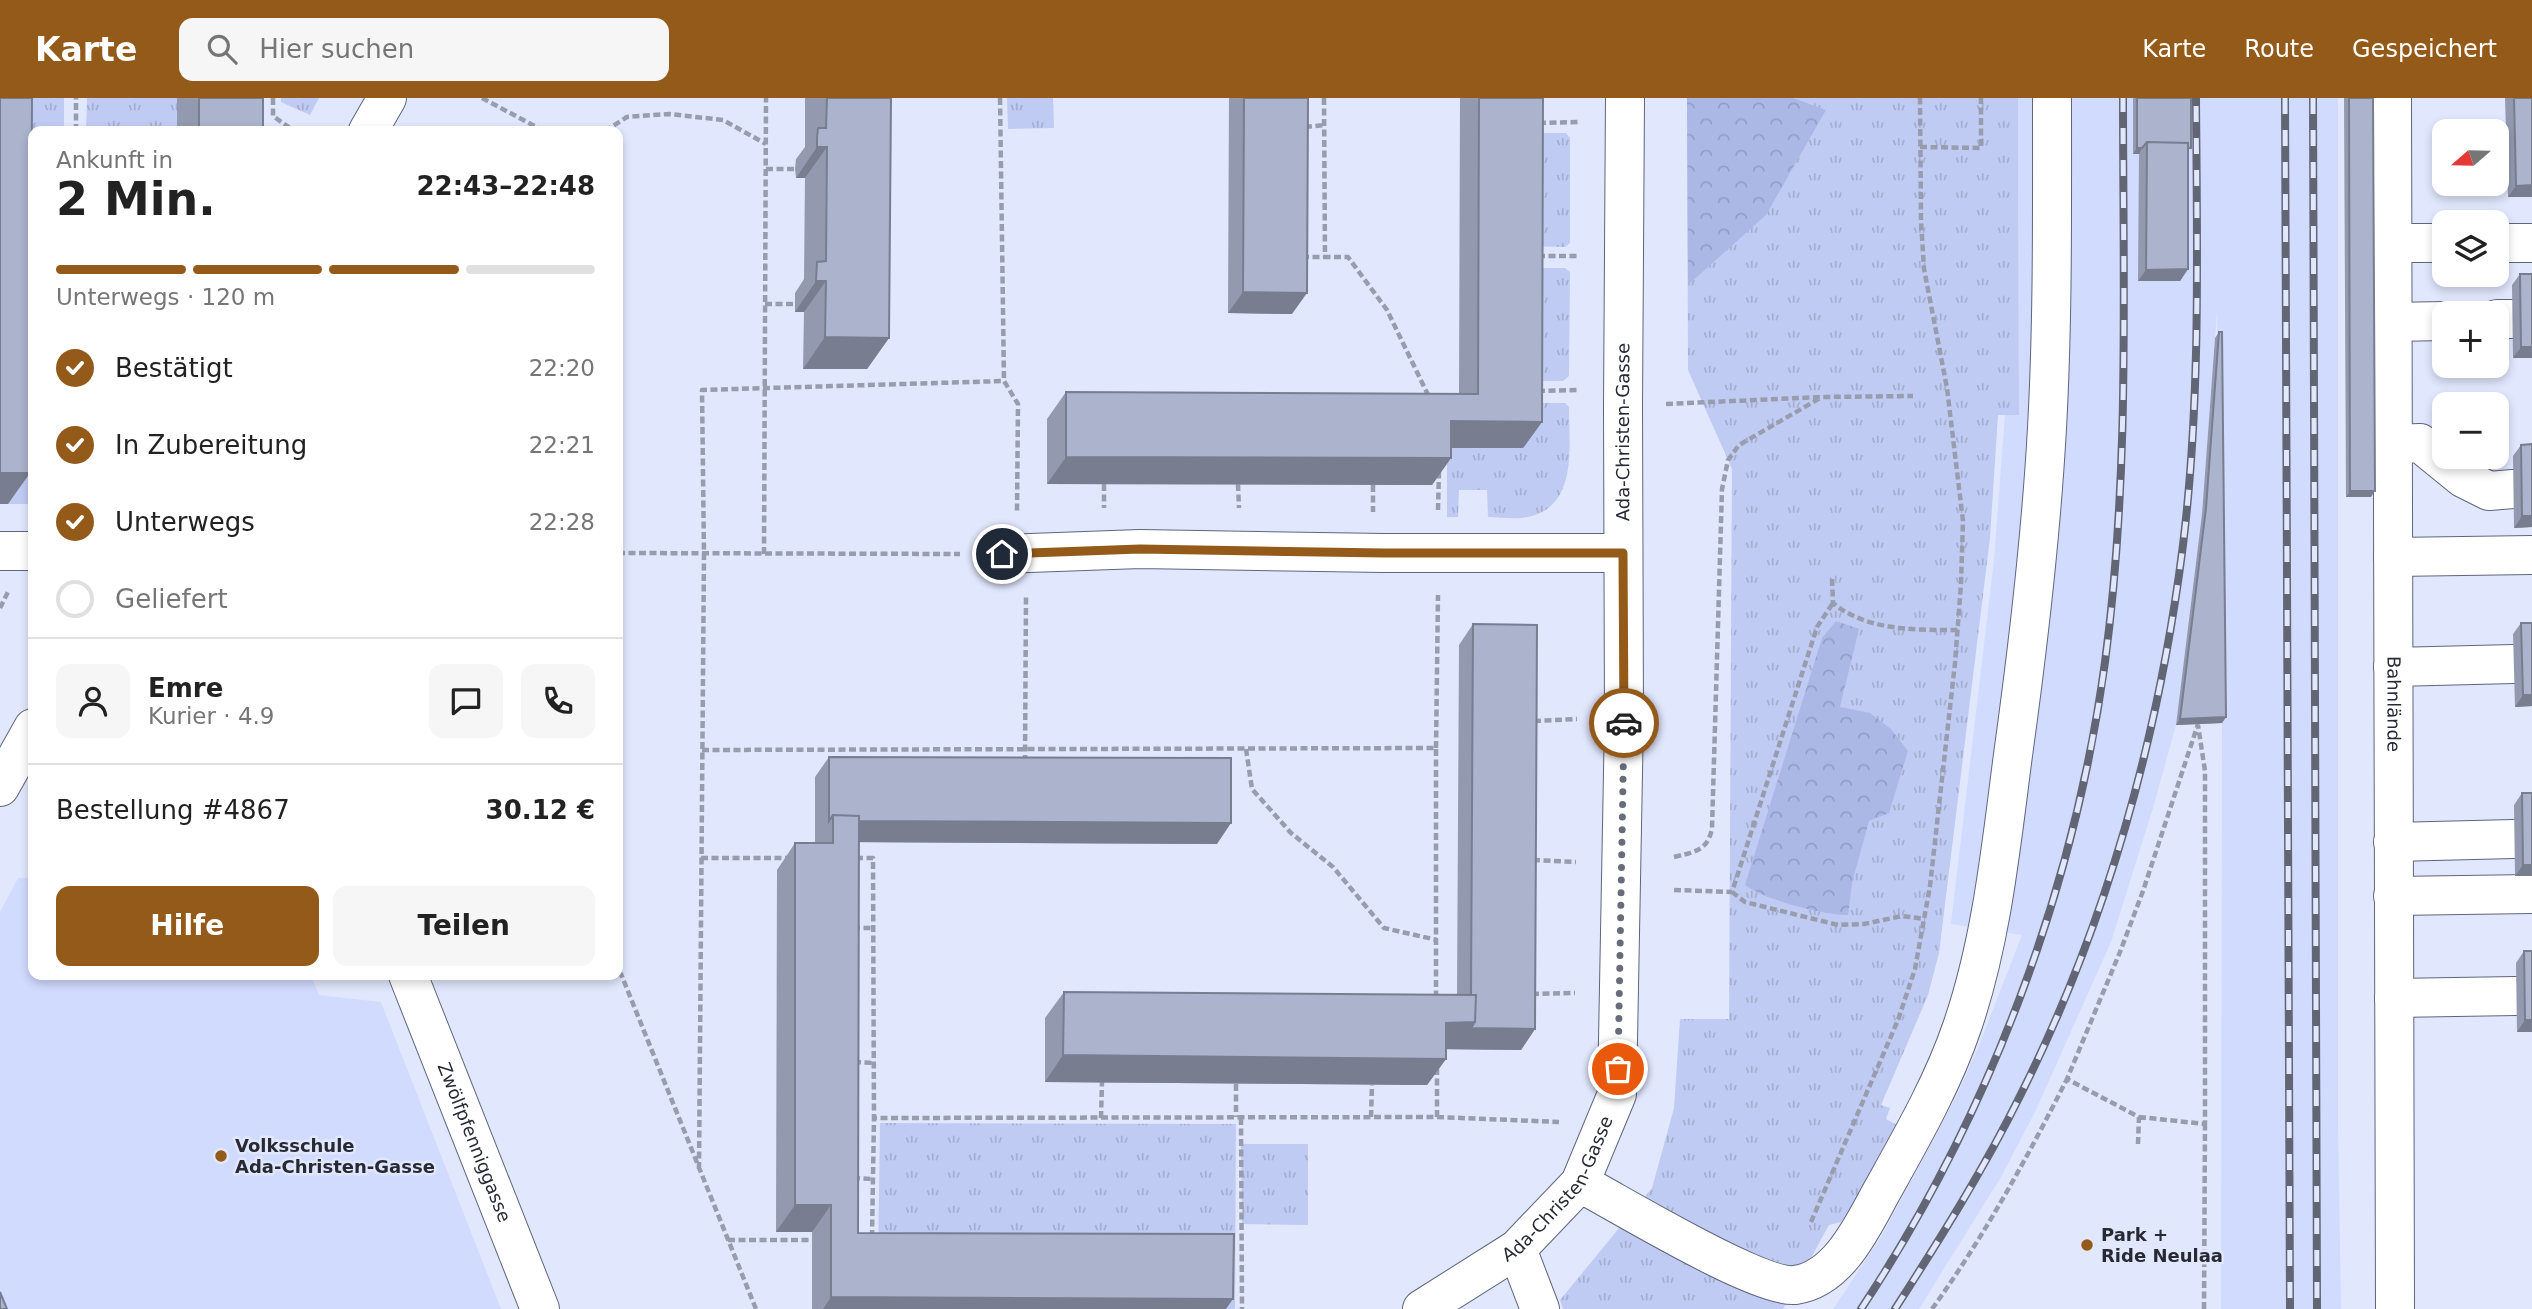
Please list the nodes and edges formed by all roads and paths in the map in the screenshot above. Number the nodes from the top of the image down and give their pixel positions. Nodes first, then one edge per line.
1 (76, 98) edge
2 (273, 98) edge
3 (387, 98) edge
4 (482, 98) edge
5 (766, 98) edge
6 (1000, 98) edge
7 (1324, 98) edge
8 (1625, 98) edge
9 (1920, 98) edge
10 (1981, 98) edge
11 (2052, 98) edge
12 (2392, 98) edge
13 (273, 116) junction
14 (262, 117) edge
15 (1579, 122) dead end
16 (1538, 123) edge
17 (1324, 125) junction
18 (76, 126) edge
19 (287, 126) edge
20 (371, 126) edge
21 (535, 126) edge
22 (613, 126) edge
23 (1293, 128) edge
24 (766, 144) junction
25 (1920, 147) junction
26 (766, 169) junction
27 (795, 169) dead end
28 (2392, 243) junction
29 (2432, 243) edge
30 (2509, 243) edge
31 (2532, 243) edge
32 (1537, 256) edge
33 (1578, 256) dead end
34 (1293, 257) edge
35 (1325, 257) junction
36 (765, 304) junction
37 (795, 304) dead end
38 (2432, 321) edge
39 (2392, 322) junction
40 (1004, 381) junction
41 (765, 389) junction
42 (1579, 390) dead end
43 (1537, 391) edge
44 (1913, 396) dead end
45 (1822, 397) junction
46 (1699, 402) dead end
47 (1433, 404) edge
48 (2392, 444) junction
49 (1439, 460) edge
50 (1104, 484) edge
51 (1238, 484) edge
52 (2513, 489) dead end
53 (1105, 518) dead end
54 (1239, 520) dead end
55 (1438, 521) dead end
56 (1015, 542) junction
57 (0, 551) edge
58 (28, 551) edge
59 (623, 553) edge
60 (1623, 553) junction
61 (704, 554) junction
62 (764, 554) junction
63 (2532, 555) edge
64 (2393, 557) junction
65 (1832, 579) dead end
66 (1438, 582) dead end
67 (8, 591) dead end
68 (1833, 603) junction
69 (0, 608) edge
70 (1958, 630) junction
71 (2514, 664) dead end
72 (2392, 667) junction
73 (1577, 719) dead end
74 (1523, 721) edge
75 (28, 737) edge
76 (1436, 748) junction
77 (887, 749) junction
78 (1025, 749) junction
79 (1157, 749) junction
80 (1246, 749) junction
81 (702, 750) junction
82 (888, 759) edge
83 (1158, 759) edge
84 (1025, 769) edge
85 (0, 786) edge
86 (2514, 839) dead end
87 (2393, 842) junction
88 (1674, 857) dead end
89 (701, 858) junction
90 (802, 858) edge
91 (852, 858) edge
92 (1522, 860) edge
93 (1576, 862) dead end
94 (1674, 890) dead end
95 (1732, 892) junction
96 (2532, 894) edge
97 (2393, 896) junction
98 (1925, 919) junction
99 (851, 928) edge
100 (873, 928) junction
101 (1437, 940) junction
102 (623, 979) edge
103 (429, 980) edge
104 (1575, 993) dead end
105 (1521, 994) edge
106 (2516, 996) dead end
107 (2393, 998) junction
108 (1436, 1008) edge
109 (851, 1062) edge
110 (874, 1063) junction
111 (1437, 1063) edge
112 (2067, 1079) junction
113 (1102, 1082) edge
114 (1236, 1084) edge
115 (1372, 1085) edge
116 (1238, 1117) junction
117 (1371, 1117) junction
118 (1437, 1117) junction
119 (2140, 1117) junction
120 (874, 1118) junction
121 (1101, 1118) junction
122 (1605, 1124) junction
123 (2205, 1124) junction
124 (2137, 1144) dead end
125 (699, 1168) junction
126 (851, 1178) edge
127 (873, 1179) junction
128 (1580, 1183) junction
129 (728, 1240) junction
130 (813, 1240) edge
131 (861, 1240) edge
132 (1517, 1249) junction
133 (1778, 1284) junction
134 (540, 1309) edge
135 (756, 1309) edge
136 (1242, 1309) edge
137 (1422, 1309) edge
138 (1540, 1309) edge
139 (1932, 1309) edge
140 (2204, 1309) edge
141 (2395, 1309) edge

1 - 18 path
2 - 13 path
3 - 20 street
4 - 21 path
5 - 24 path
6 - 40 path
7 - 17 path
8 - 60 street, Ada-Christen-Gasse
9 - 25 path
10 - 25 path
11 - 133 street
12 - 28 street, Bahnlände
13 - 14 path
13 - 19 path
15 - 16 path
17 - 23 path
17 - 35 path
22 - 24 path
24 - 26 path
25 - 70 path
26 - 27 path
26 - 36 path
28 - 29 street
28 - 39 street, Bahnlände
30 - 31 street
32 - 33 path
34 - 35 path
35 - 47 path
36 - 37 path
36 - 41 path
38 - 39 street
39 - 48 street, Bahnlände
40 - 41 path
40 - 56 path
41 - 61 path
41 - 62 path
42 - 43 path
44 - 45 path
45 - 46 path
45 - 88 path
48 - 52 street
48 - 64 street, Bahnlände
49 - 55 path
50 - 53 path
51 - 54 path
56 - 60 street
56 - 62 path
56 - 78 path
57 - 58 street
59 - 61 path
60 - 122 street, Ada-Christen-Gasse
61 - 62 path
61 - 81 path
63 - 64 street
64 - 72 street, Bahnlände
65 - 68 path
66 - 76 path
67 - 69 path
68 - 70 path
68 - 95 path
70 - 98 path
71 - 72 street
72 - 87 street, Bahnlände
73 - 74 path
75 - 85 street
76 - 80 path
76 - 101 path
77 - 78 path
77 - 81 path
77 - 82 path
78 - 79 path
78 - 84 path
79 - 80 path
79 - 83 path
80 - 101 path
81 - 89 path
86 - 87 street
87 - 97 street, Bahnlände
89 - 90 path
89 - 125 path
91 - 100 path
92 - 93 path
94 - 95 path
95 - 98 path
96 - 97 street
97 - 107 street, Bahnlände
98 - 133 path
99 - 100 path
100 - 110 path
101 - 108 path
102 - 125 path
103 - 134 street, Zwölfpfenniggasse
104 - 105 path
106 - 107 street
107 - 141 street, Bahnlände
109 - 110 path
110 - 120 path
111 - 118 path
112 - 119 path
112 - 123 path
112 - 139 path
113 - 121 path
114 - 116 path
115 - 117 path
116 - 117 path
116 - 121 path
116 - 136 path
117 - 118 path
118 - 122 path
119 - 123 path
119 - 124 path
120 - 121 path
120 - 127 path
122 - 128 street, Ada-Christen-Gasse
123 - 140 path
125 - 129 path
126 - 127 path
127 - 131 path
128 - 132 street, Ada-Christen-Gasse
128 - 133 street
129 - 130 path
129 - 135 path
132 - 137 street, Ada-Christen-Gasse
132 - 138 street

